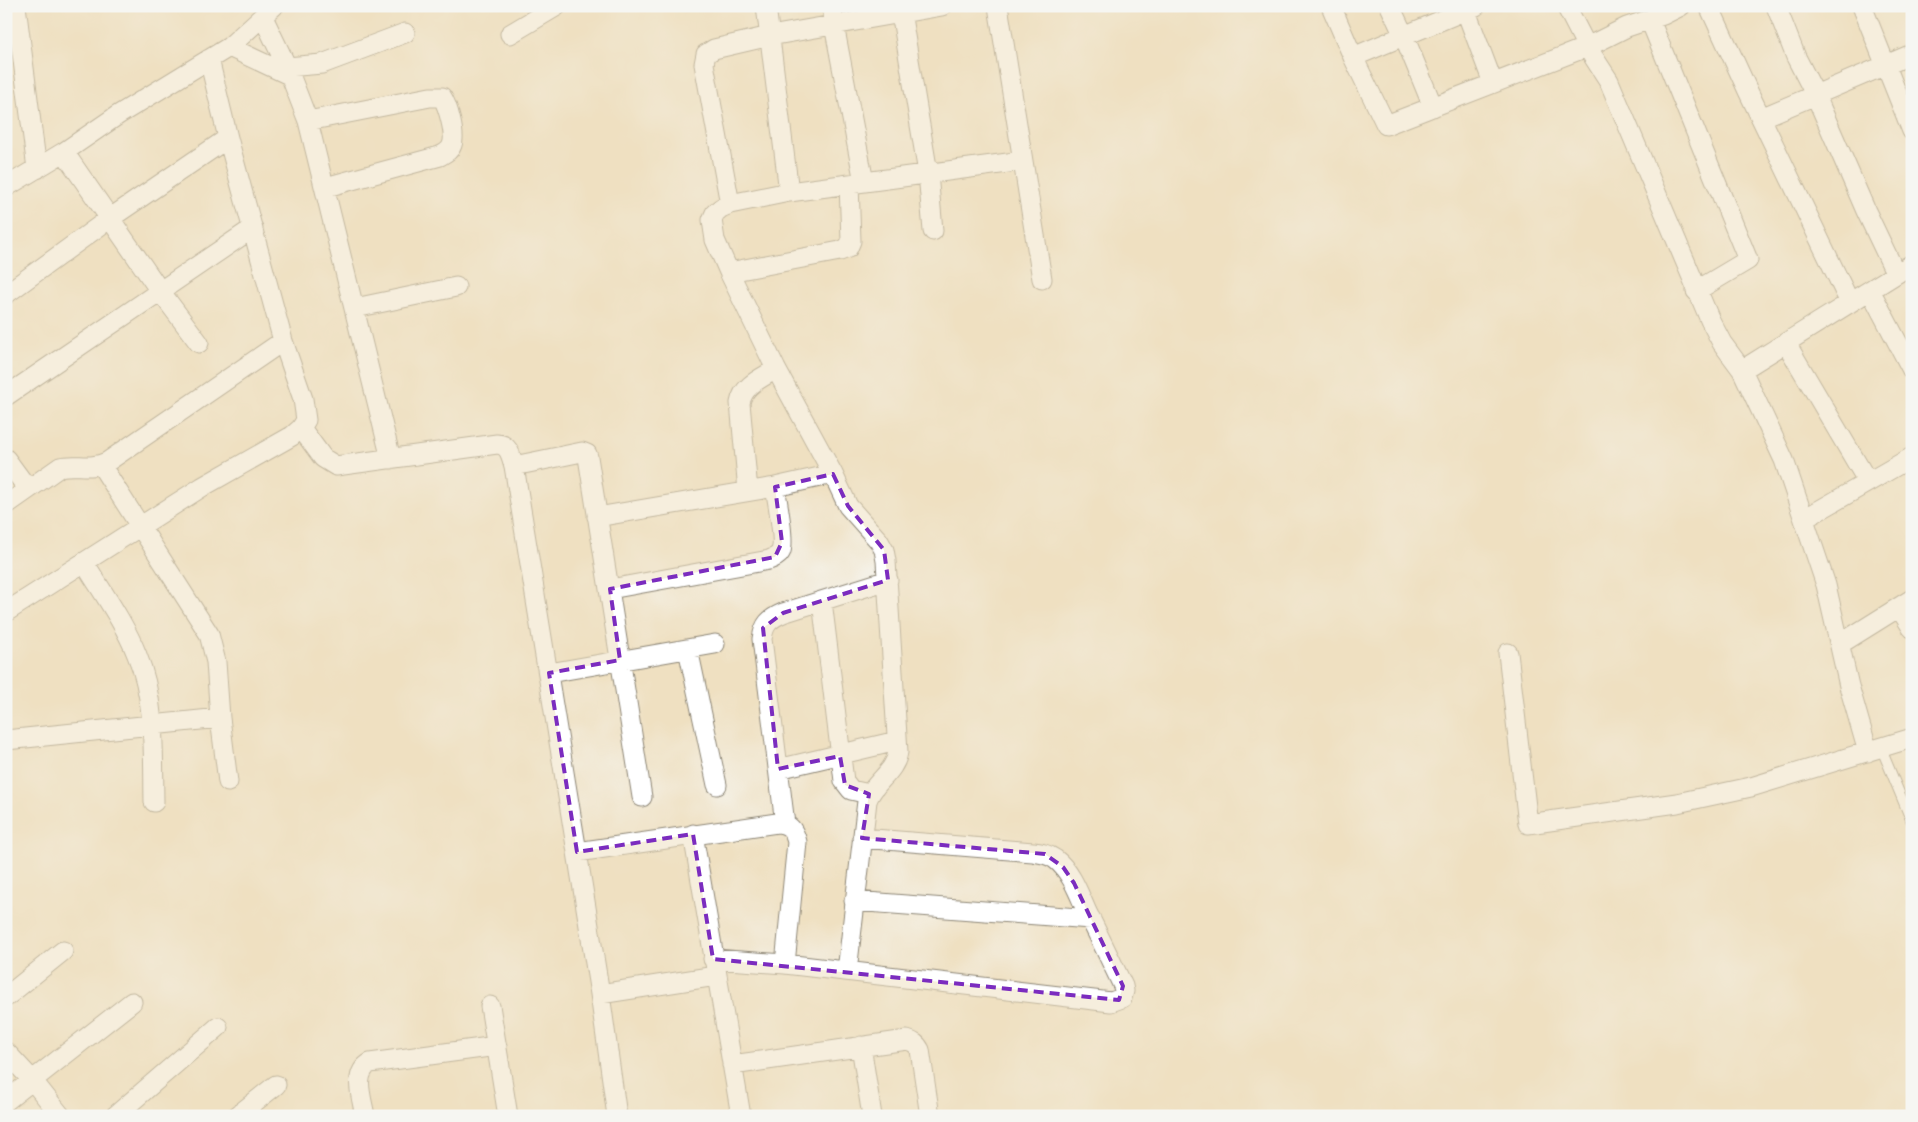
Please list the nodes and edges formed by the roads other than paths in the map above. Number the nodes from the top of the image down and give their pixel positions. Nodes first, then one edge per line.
1 (16, 6) edge
2 (557, 6) edge
3 (766, 6) edge
4 (832, 6) edge
5 (942, 6) edge
6 (998, 6) edge
7 (1332, 6) edge
8 (1390, 6) edge
9 (1566, 6) edge
10 (1681, 6) edge
11 (1710, 6) edge
12 (1776, 6) edge
13 (1862, 6) edge
14 (1469, 8) edge
15 (900, 9) edge
16 (268, 12) edge
17 (1650, 20) junction
18 (834, 25) junction
19 (405, 33) dead end
20 (510, 34) dead end
21 (770, 36) junction
22 (1404, 36) junction
23 (228, 47) junction
24 (1587, 47) junction
25 (1912, 54) edge
26 (1354, 57) junction
27 (209, 59) junction
28 (1885, 66) junction
29 (289, 72) junction
30 (1493, 83) junction
31 (1815, 94) junction
32 (1432, 107) junction
33 (1761, 118) junction
34 (308, 121) junction
35 (1912, 131) edge
36 (228, 138) junction
37 (64, 152) junction
38 (1023, 161) junction
39 (37, 169) junction
40 (928, 173) junction
41 (857, 183) junction
42 (6, 187) edge
43 (326, 187) junction
44 (789, 192) junction
45 (730, 204) junction
46 (109, 219) junction
47 (253, 228) junction
48 (933, 231) dead end
49 (1904, 269) edge
50 (729, 272) junction
51 (1042, 279) dead end
52 (456, 287) dead end
53 (1870, 290) junction
54 (160, 291) junction
55 (1696, 291) junction
56 (6, 294) edge
57 (1850, 303) junction
58 (355, 308) junction
59 (283, 341) junction
60 (199, 343) dead end
61 (1786, 343) junction
62 (776, 369) junction
63 (1742, 370) junction
64 (1912, 370) edge
65 (6, 396) edge
66 (301, 428) junction
67 (1912, 457) edge
68 (6, 459) edge
69 (391, 459) junction
70 (101, 465) junction
71 (514, 466) junction
72 (833, 474) junction
73 (1868, 482) junction
74 (775, 487) junction
75 (28, 489) junction
76 (748, 492) junction
77 (6, 505) edge
78 (597, 517) junction
79 (1804, 519) junction
80 (142, 527) junction
81 (84, 562) junction
82 (888, 580) junction
83 (610, 589) junction
84 (822, 601) junction
85 (1905, 603) edge
86 (6, 612) edge
87 (1912, 628) edge
88 (715, 644) dead end
89 (1840, 644) junction
90 (688, 649) junction
91 (1508, 653) dead end
92 (620, 660) junction
93 (549, 673) junction
94 (220, 718) junction
95 (153, 724) junction
96 (1912, 738) edge
97 (6, 740) edge
98 (898, 741) junction
99 (1874, 750) junction
100 (840, 756) junction
101 (778, 769) junction
102 (228, 782) dead end
103 (717, 785) dead end
104 (869, 794) junction
105 (642, 797) dead end
106 (154, 802) dead end
107 (1912, 823) edge
108 (785, 824) junction
109 (693, 834) junction
110 (862, 838) junction
111 (577, 852) junction
112 (854, 900) junction
113 (1091, 920) junction
114 (63, 951) dead end
115 (785, 964) junction
116 (715, 967) junction
117 (847, 971) junction
118 (600, 994) junction
119 (6, 997) edge
120 (132, 1002) dead end
121 (490, 1006) dead end
122 (218, 1027) dead end
123 (497, 1046) junction
124 (861, 1046) junction
125 (6, 1052) edge
126 (732, 1065) junction
127 (32, 1080) junction
128 (276, 1085) dead end
129 (6, 1101) edge
130 (61, 1116) edge
131 (114, 1116) edge
132 (237, 1116) edge
133 (365, 1116) edge
134 (508, 1116) edge
135 (617, 1116) edge
136 (741, 1116) edge
137 (872, 1116) edge
138 (930, 1116) edge

1 - 39 street
2 - 20 street
3 - 21 street
4 - 18 street
5 - 15 street
6 - 38 street
7 - 26 street
8 - 22 street
9 - 24 street
10 - 17 street
11 - 33 street
12 - 31 street
13 - 28 street
14 - 22 street
14 - 30 street
15 - 18 street
15 - 40 street
16 - 23 street
16 - 29 street
17 - 24 street
17 - 55 street
18 - 21 street
18 - 41 street
19 - 29 street
21 - 44 street
21 - 45 street
22 - 26 street
22 - 32 street
23 - 27 street
23 - 29 street
24 - 30 street
24 - 55 street
25 - 28 street
26 - 32 street
27 - 36 street
27 - 37 street
28 - 31 street
28 - 35 street
29 - 34 street
30 - 32 street
31 - 33 street
31 - 49 street
33 - 57 street
34 - 43 street
34 - 43 street
36 - 46 street
36 - 47 street
37 - 39 street
37 - 46 street
38 - 40 street
38 - 51 street
39 - 42 street
40 - 41 street
40 - 48 street
41 - 44 street
41 - 50 street
43 - 58 street
44 - 45 street
45 - 50 street
46 - 54 street
46 - 56 street
47 - 54 street
47 - 59 street
49 - 53 street
50 - 62 street
52 - 58 street
53 - 57 street
53 - 64 street
54 - 60 street
54 - 65 street
55 - 63 street
57 - 61 street
58 - 69 street
59 - 66 street
59 - 70 street
61 - 63 street
61 - 73 street
62 - 72 street
62 - 76 street
63 - 79 street
66 - 69 street
66 - 80 street
67 - 73 street
68 - 75 street
69 - 71 street
70 - 75 street
70 - 80 street
71 - 78 street
71 - 93 street
72 - 74 street
72 - 82 street
73 - 79 street
74 - 76 street
74 - 83 street
75 - 77 street
76 - 78 street
78 - 83 street
79 - 89 street
80 - 81 street
80 - 94 street
81 - 86 street
81 - 95 street
82 - 84 street
82 - 98 street
83 - 92 street
84 - 100 street
84 - 101 street
85 - 87 street
85 - 89 street
88 - 90 street
89 - 99 street
90 - 92 street
90 - 103 street
91 - 99 street
92 - 93 street
92 - 105 street
93 - 111 street
94 - 95 street
94 - 102 street
95 - 97 street
95 - 106 street
96 - 99 street
98 - 100 street
98 - 104 street
99 - 107 lane
100 - 101 street
100 - 104 street
101 - 108 street
104 - 110 street
108 - 109 street
108 - 115 street
109 - 111 street
109 - 116 street
110 - 112 street
110 - 113 street
111 - 118 street
112 - 113 street
112 - 117 street
113 - 117 street
114 - 119 street
115 - 116 street
115 - 117 street
116 - 118 street
116 - 126 street
118 - 135 street
120 - 127 street
121 - 123 street
122 - 131 street
123 - 133 street
123 - 134 street
124 - 126 street
124 - 137 street
124 - 138 street
125 - 127 street
126 - 136 street
127 - 129 street
127 - 130 street
128 - 132 street

